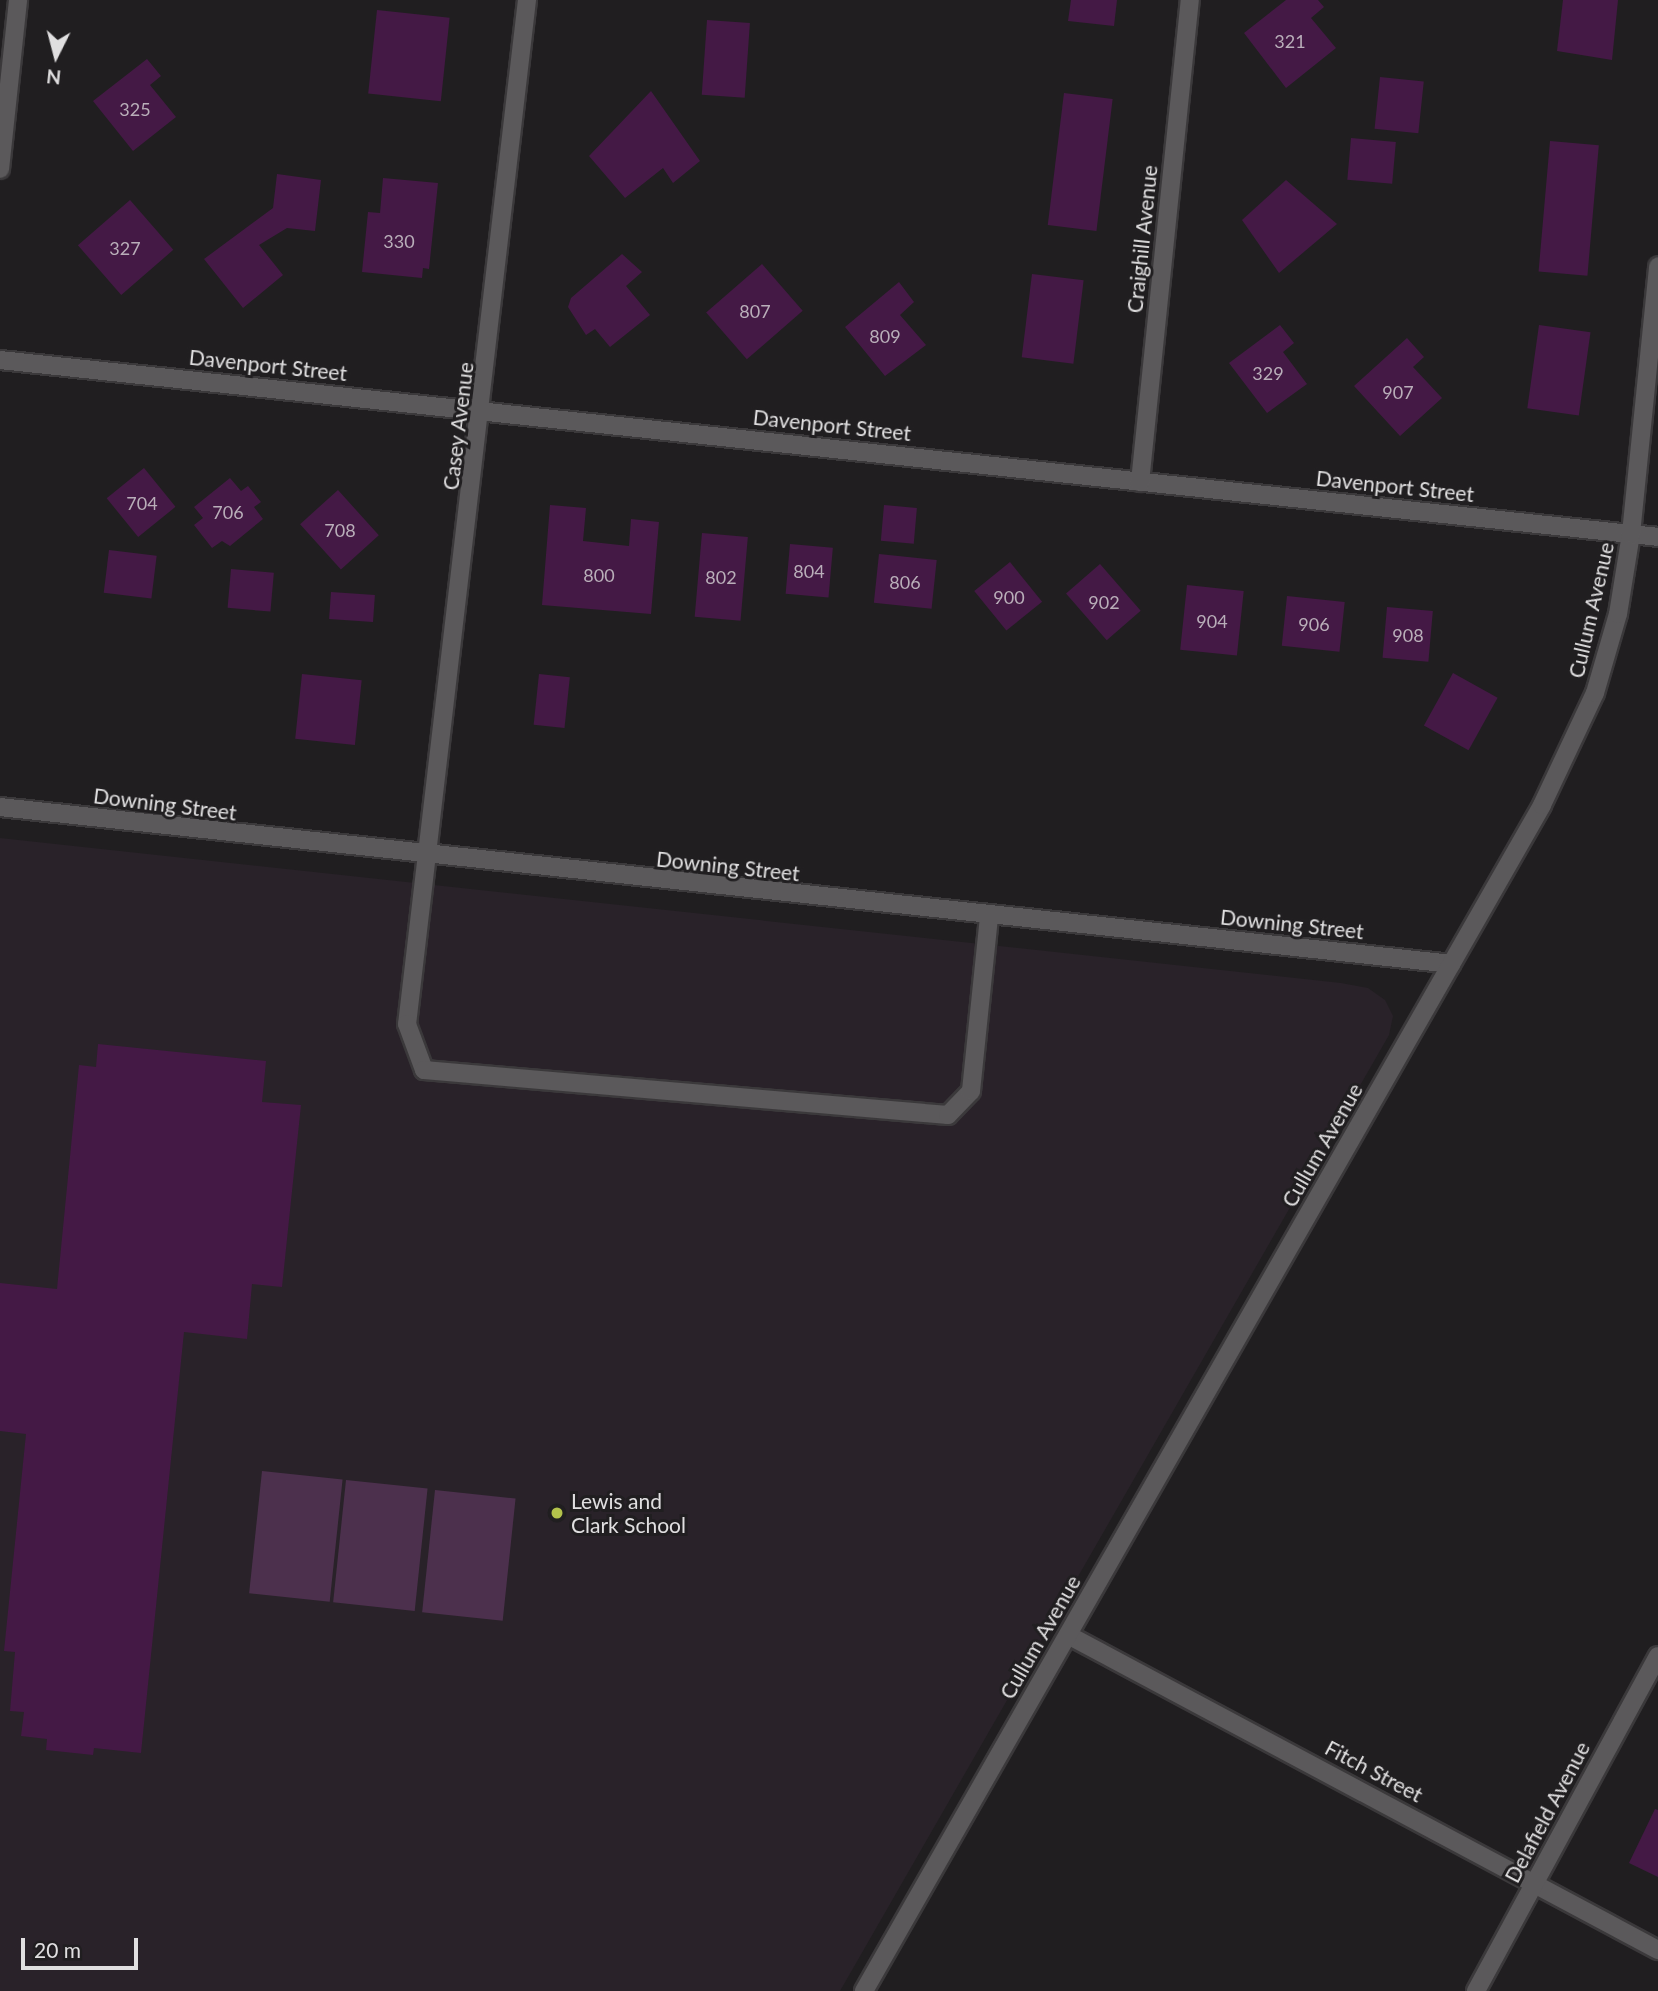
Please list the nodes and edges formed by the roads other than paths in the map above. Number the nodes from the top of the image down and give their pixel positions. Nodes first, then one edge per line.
1 (18, 0) edge
2 (527, 0) edge
3 (1189, 0) edge
4 (0, 169) edge
5 (1658, 266) edge
6 (0, 360) edge
7 (482, 410) junction
8 (1140, 482) junction
9 (1631, 534) junction
10 (1658, 537) edge
11 (0, 807) edge
12 (430, 858) junction
13 (989, 916) junction
14 (1452, 964) junction
15 (1068, 1635) junction
16 (1658, 1656) edge
17 (1535, 1883) junction
18 (1658, 1950) edge
19 (864, 1991) edge
20 (1476, 1991) edge

1 - 4 street
2 - 7 street, Casey Avenue
3 - 8 street, Craighill Avenue
5 - 9 street, Cullum Avenue
6 - 7 street, Davenport Street
7 - 8 street, Davenport Street
7 - 12 street, Casey Avenue
8 - 9 street, Davenport Street
9 - 10 street, Davenport Street
9 - 14 street, Cullum Avenue
11 - 12 street, Downing Street
12 - 13 street, Downing Street
12 - 13 street, Casey Avenue
13 - 14 street, Downing Street
14 - 15 street, Cullum Avenue
15 - 17 street, Fitch Street
15 - 19 street, Cullum Avenue
16 - 17 street, Delafield Avenue
17 - 18 street, Fitch Street
17 - 20 street, Delafield Avenue

